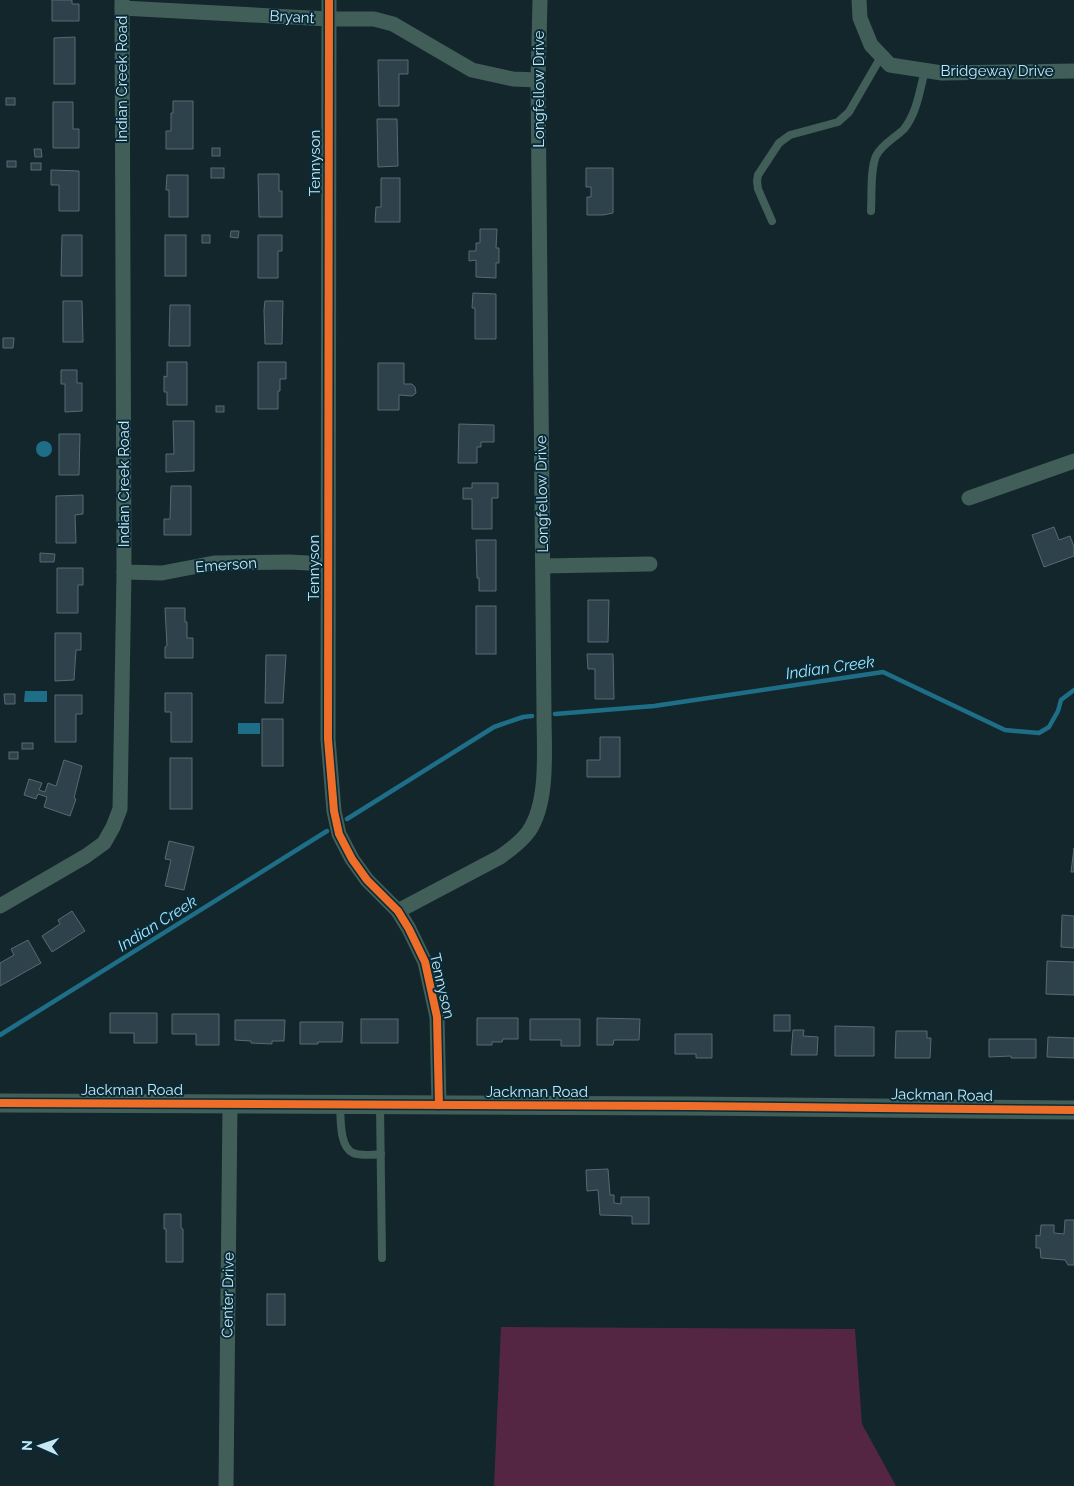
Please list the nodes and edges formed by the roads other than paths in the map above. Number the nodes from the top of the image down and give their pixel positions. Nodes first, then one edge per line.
1 (329, 0) edge
2 (540, 0) edge
3 (859, 0) edge
4 (122, 4) edge
5 (329, 19) junction
6 (886, 60) junction
7 (926, 70) junction
8 (1074, 71) edge
9 (538, 80) junction
10 (871, 211) dead end
11 (772, 221) dead end
12 (1074, 461) edge
13 (968, 498) dead end
14 (327, 564) junction
15 (650, 564) dead end
16 (543, 566) junction
17 (124, 572) junction
18 (0, 906) edge
19 (398, 911) junction
20 (0, 1103) edge
21 (230, 1105) junction
22 (340, 1105) junction
23 (380, 1105) junction
24 (440, 1105) junction
25 (1074, 1110) edge
26 (381, 1154) junction
27 (382, 1258) dead end
28 (226, 1486) edge

1 - 5 street, Tennyson
2 - 9 street, Longfellow Drive
3 - 6 street
4 - 5 street, Bryant
4 - 17 street, Indian Creek Road
5 - 9 street, Bryant
5 - 14 street, Tennyson
6 - 7 street, Bridgeway Drive
6 - 11 lane
7 - 8 street, Bridgeway Drive
7 - 10 lane
9 - 16 street, Longfellow Drive
12 - 13 street
14 - 17 street, Emerson
14 - 19 street, Tennyson
15 - 16 street
16 - 19 street, Longfellow Drive
17 - 18 street, Indian Creek Road
19 - 24 street, Tennyson
20 - 21 street, Jackman Road
21 - 22 street, Jackman Road
21 - 28 street, Center Drive
22 - 23 street, Jackman Road
22 - 26 lane
23 - 24 street, Jackman Road
23 - 26 lane
24 - 25 street, Jackman Road
26 - 27 lane

